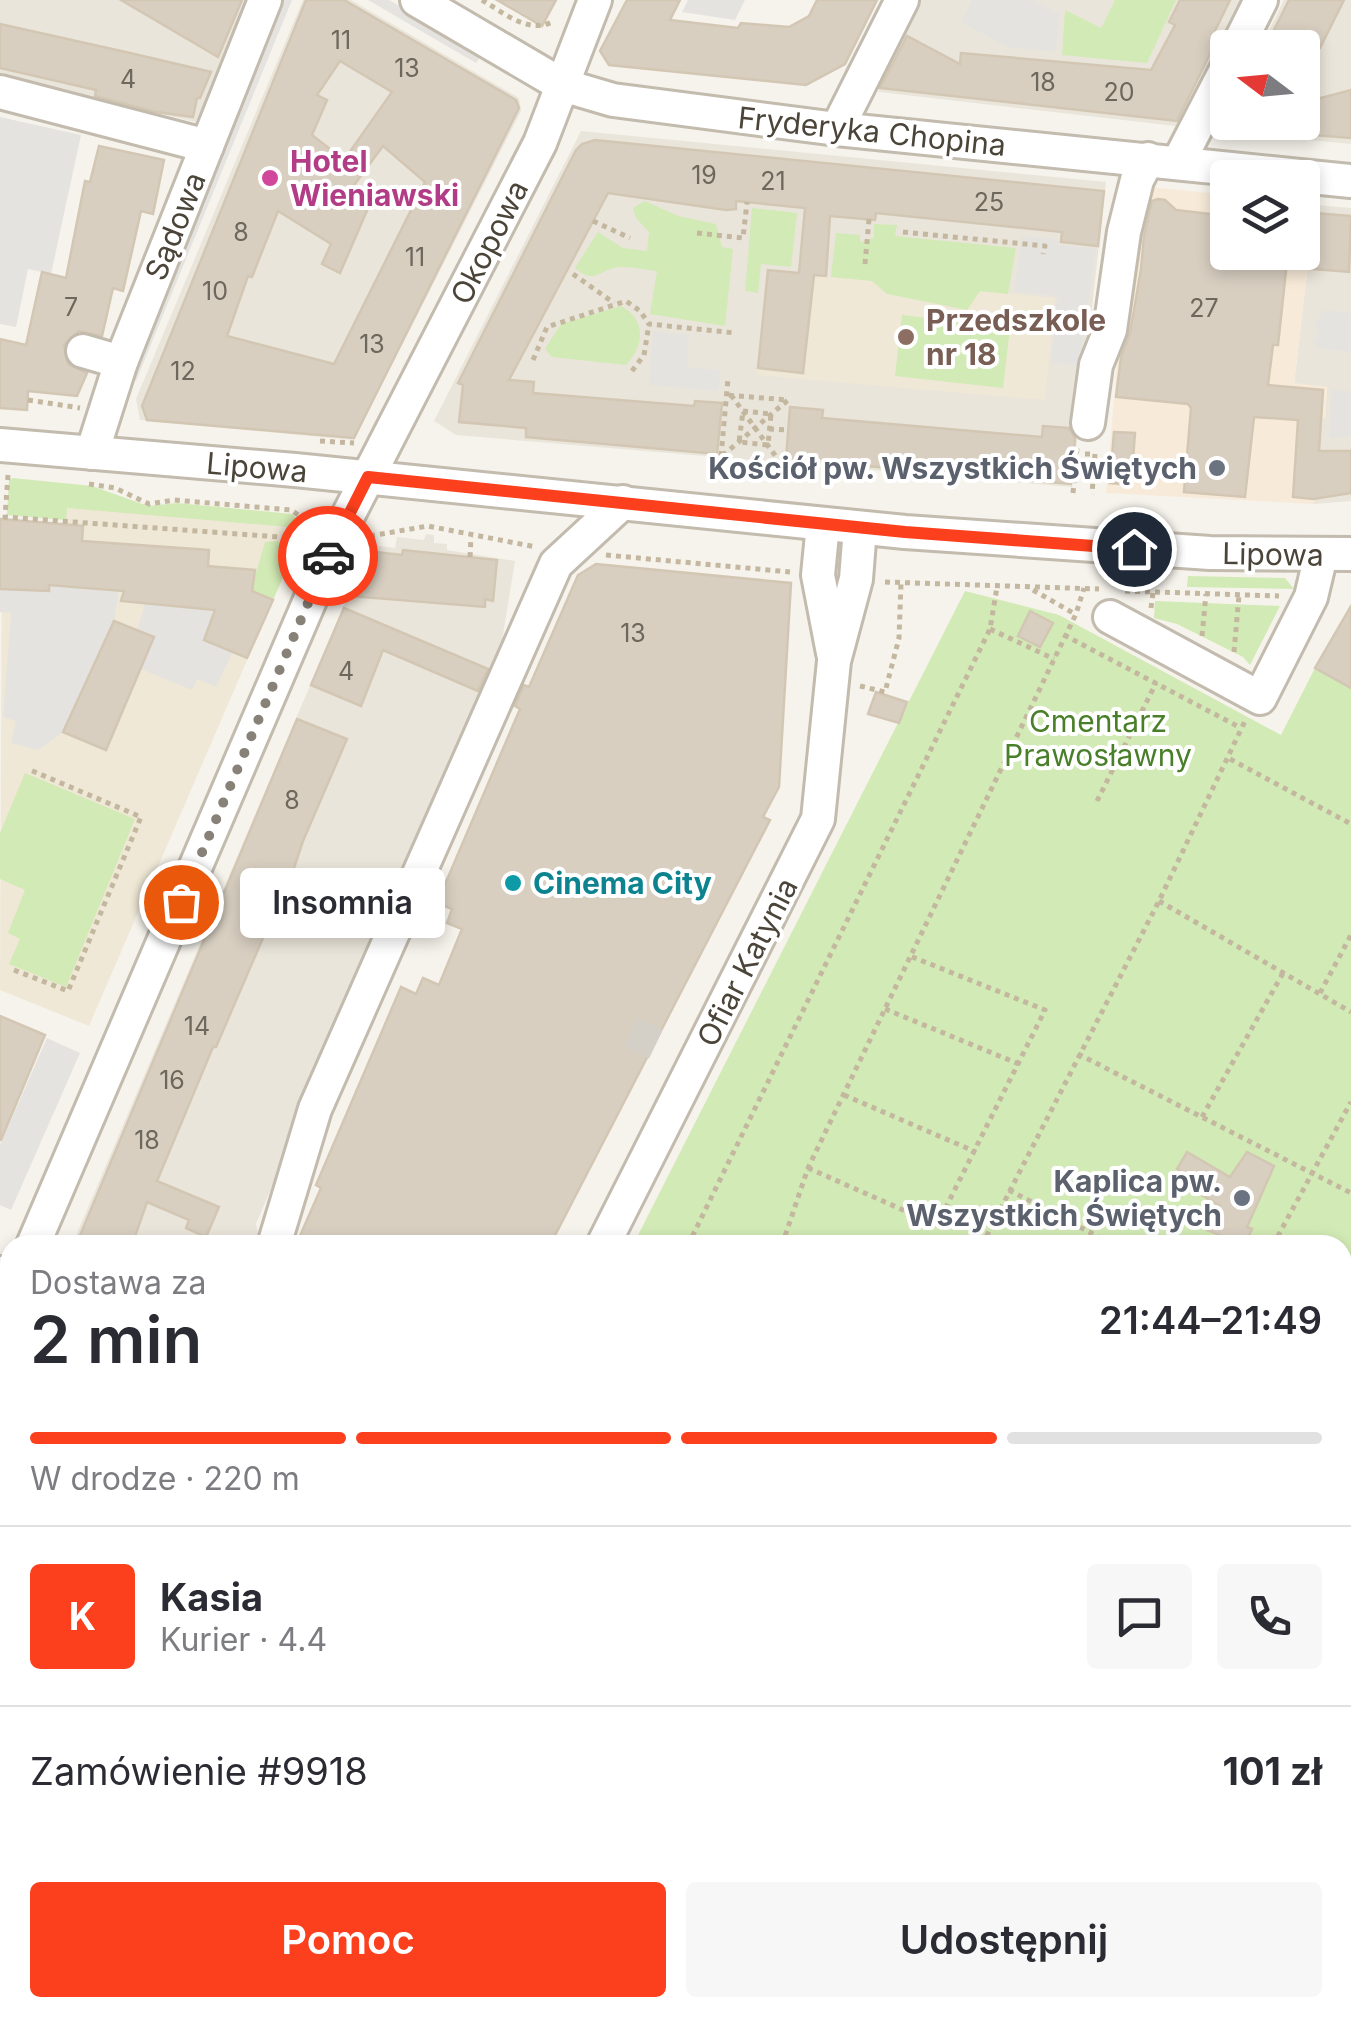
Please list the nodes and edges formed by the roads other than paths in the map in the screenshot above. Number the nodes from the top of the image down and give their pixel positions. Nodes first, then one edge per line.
1 (265, 0) edge
2 (416, 0) edge
3 (595, 0) edge
4 (902, 0) edge
5 (1262, 0) edge
6 (1246, 30) edge
7 (562, 85) junction
8 (0, 92) edge
9 (1210, 92) edge
10 (837, 128) junction
11 (207, 146) junction
12 (1163, 161) junction
13 (1351, 181) edge
14 (83, 350) dead end
15 (121, 362) junction
16 (1081, 438) road end
17 (3, 465) edge
18 (87, 468) junction
19 (368, 477) junction
20 (623, 502) junction
21 (822, 524) junction
22 (860, 528) junction
23 (1336, 555) edge
24 (1110, 617) dead end
25 (834, 662) junction
26 (38, 1235) edge
27 (277, 1235) edge
28 (608, 1235) edge

1 - 11 street, Sądowa
2 - 7 street, Fryderyka Chopina
3 - 7 street, Okopowa
4 - 10 street
5 - 6 street
7 - 10 street, Fryderyka Chopina
7 - 19 street, Okopowa
8 - 11 street
9 - 12 street
10 - 12 street, Fryderyka Chopina
11 - 15 street, Sądowa
12 - 13 street, Fryderyka Chopina
12 - 16 street
14 - 15 street
15 - 18 street, Sądowa
17 - 18 street, Lipowa
18 - 19 street, Lipowa
19 - 20 street, Lipowa
19 - 26 street, Okopowa
20 - 21 street, Lipowa
20 - 27 street
21 - 22 street, Lipowa
21 - 25 street, Ofiar Katynia
22 - 23 street, Lipowa
22 - 25 street, Ofiar Katynia
23 - 24 street
25 - 28 street, Ofiar Katynia

